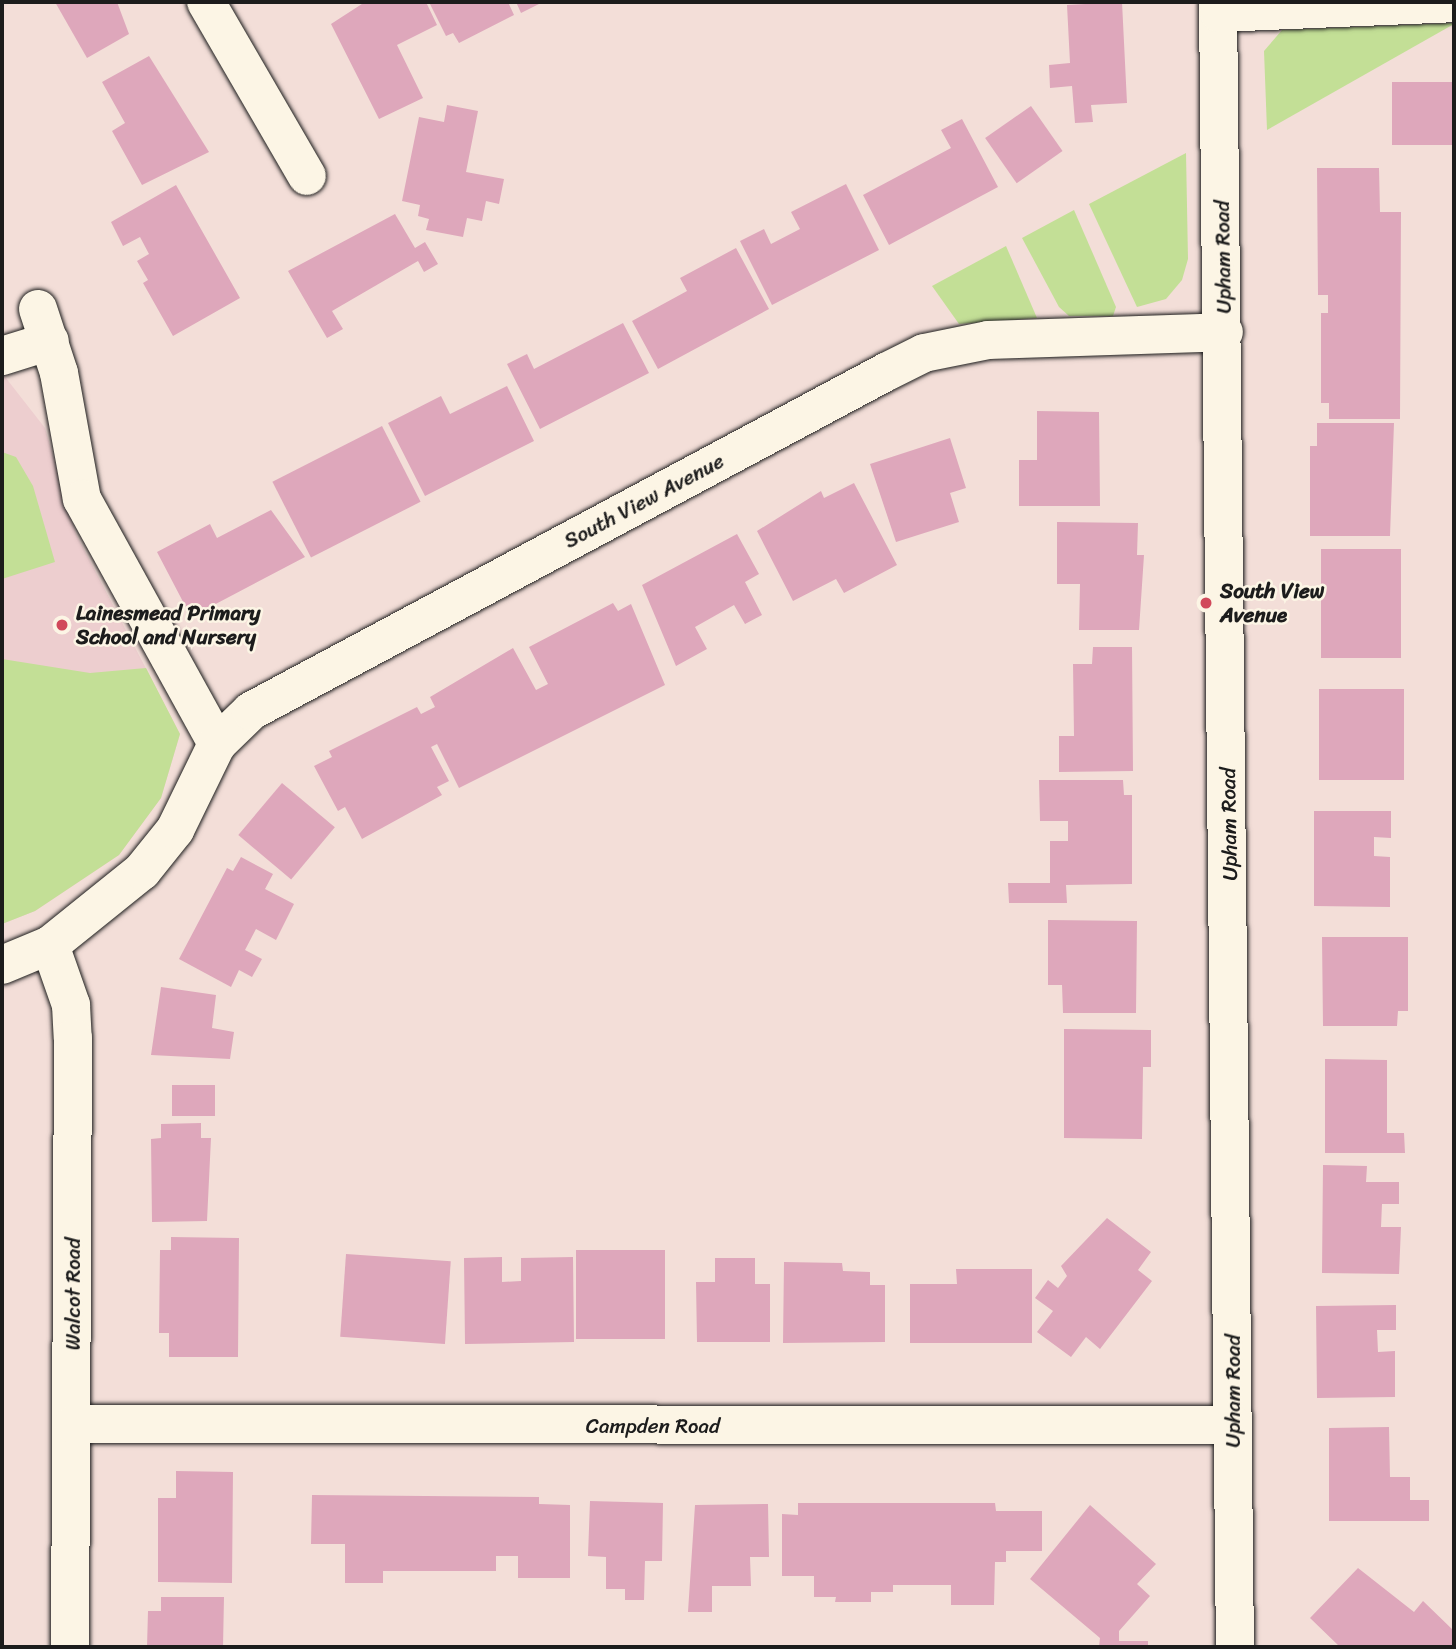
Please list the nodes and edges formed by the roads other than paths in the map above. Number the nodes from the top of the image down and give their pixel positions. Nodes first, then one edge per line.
1 (206, 2) edge
2 (1454, 3) edge
3 (1218, 8) edge
4 (307, 176) dead end
5 (1224, 332) junction
6 (2, 356) edge
7 (217, 744) junction
8 (50, 945) junction
9 (2, 965) edge
10 (74, 1424) junction
11 (1233, 1425) junction
12 (70, 1647) edge
13 (1235, 1647) edge

1 - 4 street
2 - 3 street
3 - 5 street, Upham Road
5 - 7 street, South View Avenue
5 - 11 street, Upham Road
6 - 7 street
7 - 8 street, South View Avenue
8 - 9 street, South View Avenue
8 - 10 street, Walcot Road
10 - 11 street, Campden Road
10 - 12 street, Walcot Road
11 - 13 street, Upham Road

